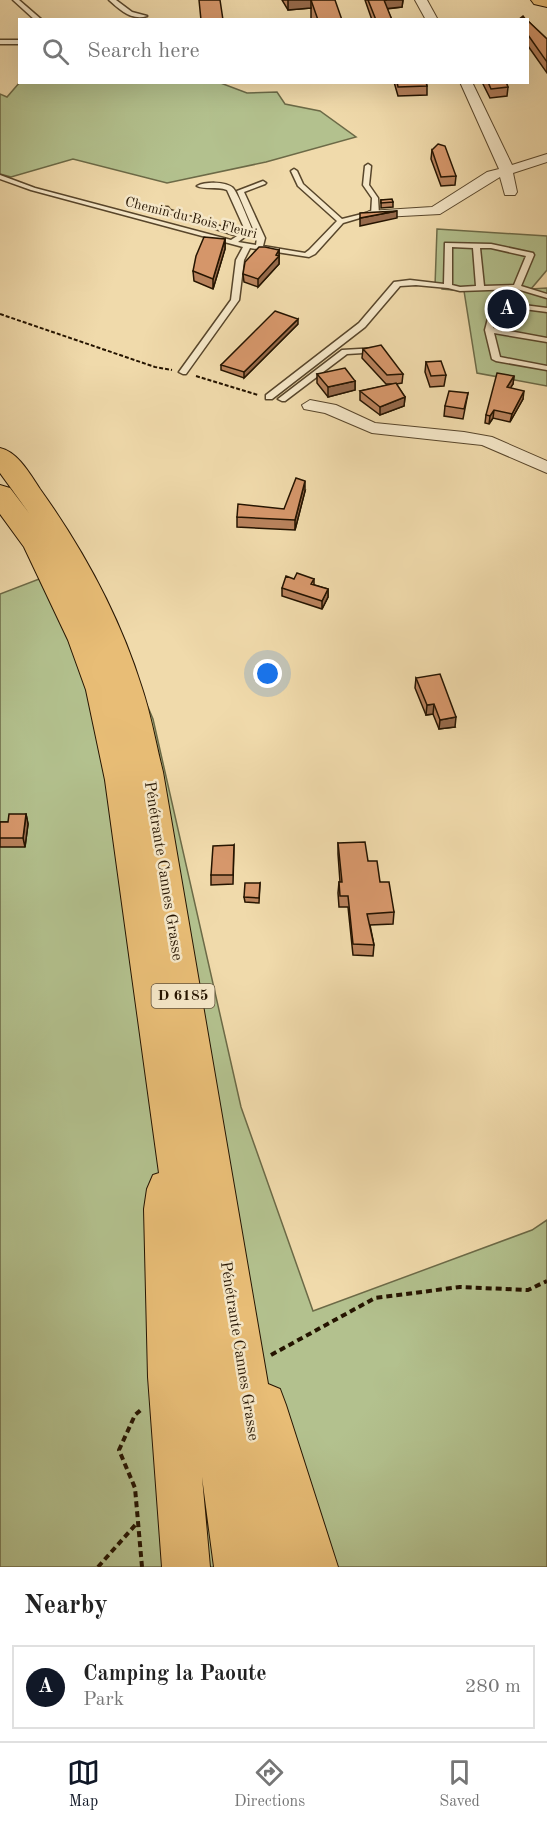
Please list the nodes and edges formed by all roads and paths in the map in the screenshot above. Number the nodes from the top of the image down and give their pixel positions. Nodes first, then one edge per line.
1 (16, 0) edge
2 (112, 0) edge
3 (421, 0) edge
4 (540, 0) edge
5 (547, 2) edge
6 (144, 16) dead end
7 (37, 18) edge
8 (431, 18) edge
9 (0, 42) edge
10 (18, 42) edge
11 (467, 84) edge
12 (547, 158) edge
13 (368, 166) dead end
14 (294, 171) dead end
15 (506, 171) junction
16 (0, 177) edge
17 (263, 183) dead end
18 (200, 186) dead end
19 (510, 192) dead end
20 (166, 208) dead end
21 (370, 215) junction
22 (341, 221) junction
23 (242, 236) junction
24 (232, 243) junction
25 (476, 245) junction
26 (246, 246) junction
27 (259, 248) junction
28 (448, 286) junction
29 (480, 287) junction
30 (517, 287) junction
31 (547, 296) edge
32 (547, 310) edge
33 (0, 314) edge
34 (489, 330) junction
35 (547, 340) edge
36 (377, 350) edge
37 (547, 368) edge
38 (183, 372) junction
39 (269, 397) joint
40 (282, 399) dead end
41 (310, 405) dead end
42 (0, 456) edge
43 (547, 468) edge
44 (0, 494) edge
45 (173, 1129) junction
46 (547, 1281) edge
47 (231, 1306) junction
48 (271, 1355) dead end
49 (145, 1405) dead end
50 (138, 1522) junction
51 (98, 1567) edge
52 (142, 1567) edge
53 (186, 1567) edge
54 (238, 1567) edge
55 (275, 1567) edge
56 (314, 1567) edge

1 - 7 lane
2 - 6 lane
3 - 8 street
4 - 5 main road
9 - 10 lane
11 - 15 street
12 - 15 street
13 - 21 lane
14 - 22 lane
15 - 19 street
15 - 21 street
16 - 24 lane, Chemin du Bois Fleuri
17 - 27 lane
18 - 23 lane
20 - 23 lane
21 - 22 lane
22 - 27 lane, Chemin du Bois Fleuri
23 - 24 lane
24 - 26 lane, Chemin du Bois Fleuri
25 - 28 lane
25 - 29 lane
25 - 30 lane
26 - 27 lane, Chemin du Bois Fleuri
26 - 38 lane
28 - 29 lane
28 - 39 lane
29 - 30 lane
30 - 31 lane
32 - 34 lane
33 - 38 path
34 - 35 lane
34 - 37 lane
36 - 40 lane
38 - 39 path
41 - 43 street
42 - 47 main road, Pénétrante Cannes Grasse / D 6185
44 - 45 main road, Pénétrante Cannes Grasse / D 6185
45 - 53 main road
45 - 54 main road, Pénétrante Cannes Grasse / D 6185
46 - 48 path
47 - 55 main road, Pénétrante Cannes Grasse / D 6185
47 - 56 main road
49 - 50 path
50 - 51 path
50 - 52 path

